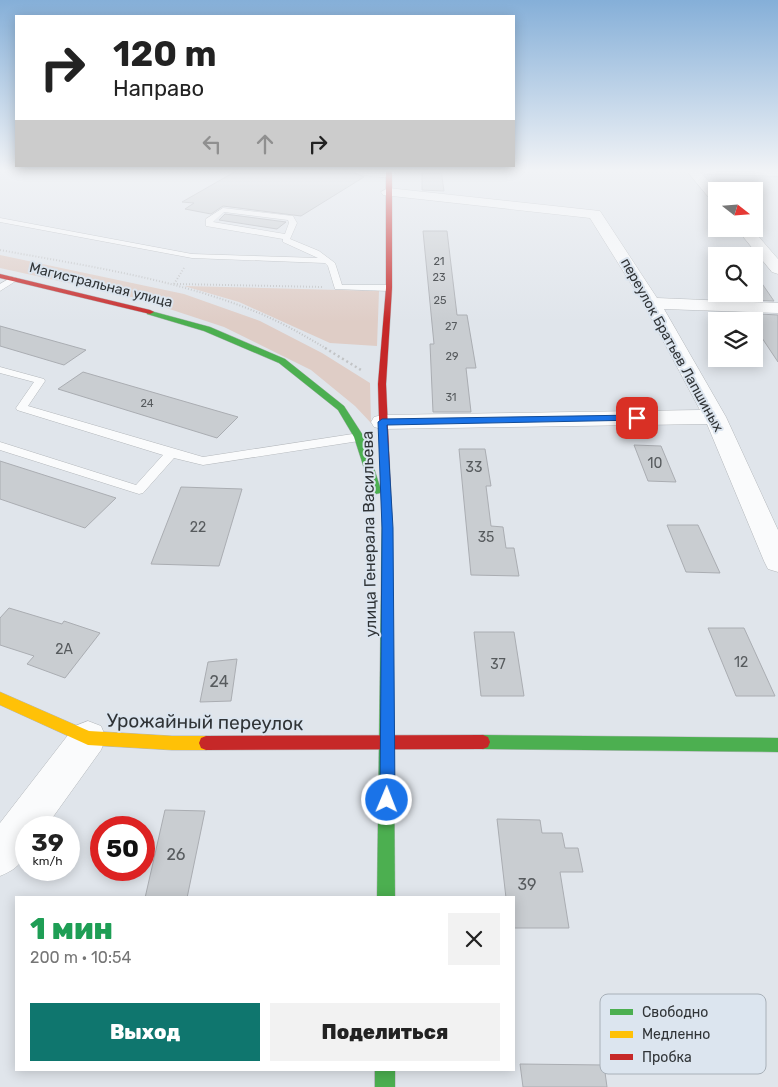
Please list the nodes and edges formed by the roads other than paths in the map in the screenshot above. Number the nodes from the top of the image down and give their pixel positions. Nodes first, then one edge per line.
1 (4, 221) edge
2 (209, 221) edge
3 (292, 221) edge
4 (389, 221) edge
5 (599, 221) edge
6 (287, 237) junction
7 (752, 238) edge
8 (327, 261) junction
9 (778, 269) edge
10 (0, 276) edge
11 (15, 279) junction
12 (0, 288) edge
13 (389, 288) junction
14 (652, 303) junction
15 (778, 308) edge
16 (0, 370) edge
17 (715, 417) junction
18 (382, 422) junction
19 (359, 437) junction
20 (0, 446) edge
21 (171, 453) junction
22 (388, 528) junction
23 (778, 561) edge
24 (0, 698) edge
25 (88, 738) junction
26 (388, 741) junction
27 (778, 745) edge
28 (0, 856) edge
29 (386, 896) edge
30 (385, 1071) edge
31 (384, 1087) edge

1 - 8 lane
2 - 6 lane
3 - 6 lane
4 - 13 main road, улица Генерала Васильева
5 - 14 street, переулок Братьев Лапшиных
6 - 8 lane
7 - 9 street
8 - 13 lane
10 - 11 main road, Магистральная улица
11 - 12 lane
11 - 19 main road, Магистральная улица
13 - 18 main road, улица Генерала Васильева
14 - 15 street
14 - 17 street, переулок Братьев Лапшиных
16 - 21 lane
17 - 18 street
17 - 23 street, переулок Братьев Лапшиных
18 - 22 main road, улица Генерала Васильева
19 - 21 lane
19 - 22 main road, Магистральная улица
20 - 21 lane
22 - 26 main road, улица Генерала Васильева
24 - 25 main road, Урожайный переулок
25 - 26 main road, Урожайный переулок
25 - 28 street
26 - 27 main road, Урожайный переулок
26 - 29 main road, улица Генерала Васильева
30 - 31 main road

